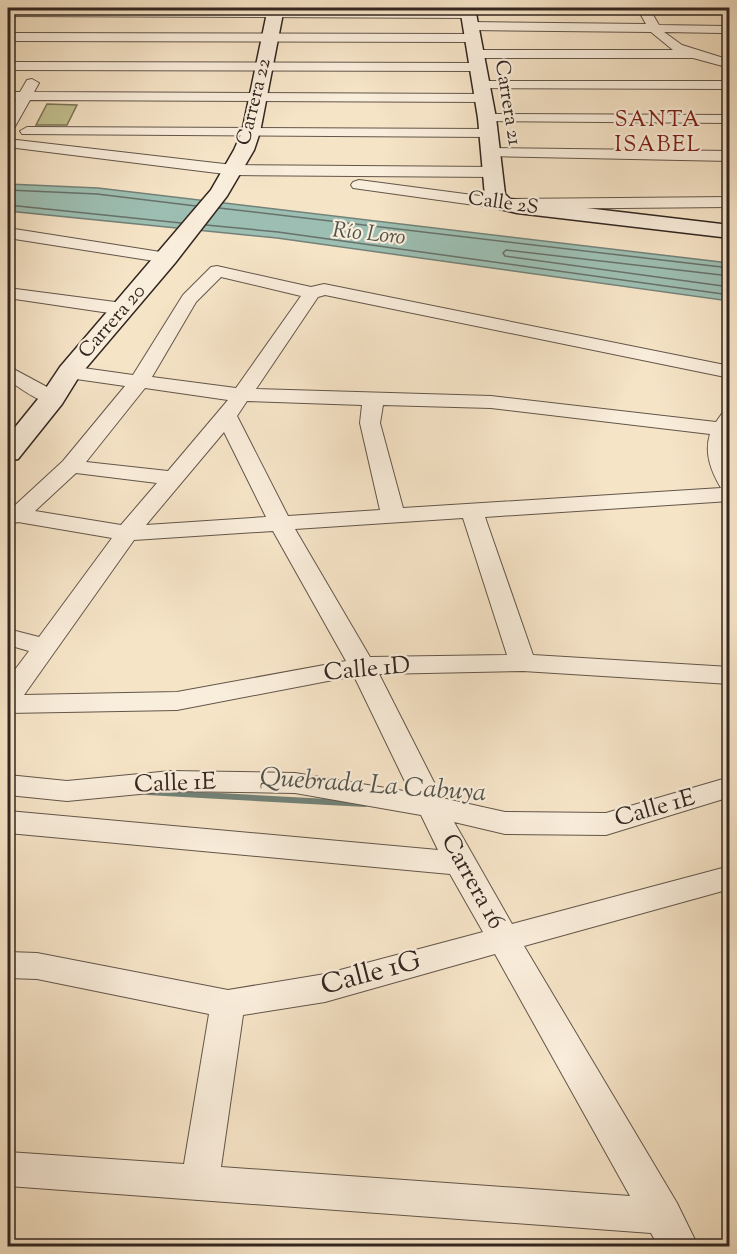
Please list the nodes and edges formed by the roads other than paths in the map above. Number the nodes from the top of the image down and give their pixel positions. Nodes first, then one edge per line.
1 (75, 10) edge
2 (276, 10) edge
3 (648, 10) edge
4 (8, 12) edge
5 (654, 28) junction
6 (721, 32) edge
7 (63, 36) junction
8 (8, 37) edge
9 (270, 38) junction
10 (475, 49) edge
11 (692, 53) junction
12 (729, 64) edge
13 (8, 66) edge
14 (41, 66) junction
15 (264, 67) junction
16 (729, 85) edge
17 (8, 96) edge
18 (26, 96) junction
19 (96, 96) junction
20 (258, 97) junction
21 (729, 119) edge
22 (488, 125) junction
23 (8, 129) edge
24 (82, 131) junction
25 (251, 132) junction
26 (8, 143) edge
27 (493, 153) junction
28 (729, 156) edge
29 (233, 170) junction
30 (277, 171) junction
31 (494, 172) junction
32 (220, 192) joint
33 (729, 202) edge
34 (503, 204) junction
35 (729, 232) edge
36 (8, 233) edge
37 (168, 258) junction
38 (318, 291) junction
39 (8, 293) edge
40 (123, 309) junction
41 (8, 372) edge
42 (69, 372) junction
43 (729, 372) edge
44 (139, 382) junction
45 (53, 398) junction
46 (373, 399) junction
47 (233, 405) junction
48 (725, 422) edge
49 (8, 453) edge
50 (71, 466) junction
51 (173, 478) junction
52 (729, 485) edge
53 (729, 494) edge
54 (472, 511) junction
55 (11, 516) edge
56 (393, 516) junction
57 (280, 523) junction
58 (127, 532) junction
59 (8, 637) edge
60 (45, 647) junction
61 (523, 663) junction
62 (362, 666) junction
63 (729, 676) edge
64 (8, 696) edge
65 (8, 704) edge
66 (8, 785) edge
67 (729, 787) edge
68 (434, 811) junction
69 (8, 822) edge
70 (459, 863) junction
71 (729, 877) edge
72 (503, 939) junction
73 (8, 964) edge
74 (228, 1005) junction
75 (8, 1169) edge
76 (200, 1182) junction
77 (671, 1231) edge

1 - 2 street
1 - 4 street
1 - 7 street
2 - 9 street, Carrera 22
2 - 10 street
3 - 5 street
5 - 6 street
5 - 10 street
5 - 11 street
6 - 11 street
7 - 8 street
7 - 9 street
7 - 14 street
9 - 10 street
9 - 15 street, Carrera 22
10 - 11 street
10 - 15 street
10 - 16 street
10 - 20 street
10 - 22 street, Carrera 21
11 - 12 street
13 - 14 street
14 - 15 street
14 - 18 street
15 - 20 street, Carrera 22
17 - 18 street
18 - 19 street
18 - 23 street
19 - 20 street
19 - 24 street
20 - 25 street, Carrera 22
21 - 22 street
22 - 25 street
22 - 27 street, Carrera 21
23 - 24 street
24 - 25 street
25 - 29 street, Carrera 22
26 - 29 street
27 - 28 street
27 - 31 street, Carrera 21
29 - 30 street
29 - 32 street, Carrera 22
30 - 31 street
30 - 34 street, Calle 2S
31 - 34 street, Carrera 21
32 - 37 street, Carrera 20
33 - 34 street
34 - 35 street, Calle 2S
36 - 37 street
37 - 40 street, Carrera 20
38 - 43 street
38 - 44 street, Carrera 20
38 - 47 street
39 - 40 street
40 - 42 street, Carrera 20
41 - 45 street
42 - 44 street
42 - 45 street, Carrera 20
44 - 47 street
44 - 50 street, Carrera 20
45 - 49 street, Carrera 20
46 - 47 street
46 - 48 street
46 - 56 street
47 - 51 street
47 - 57 street, Carrera 16
48 - 52 street
50 - 51 street
50 - 55 street, Carrera 20
51 - 58 street
53 - 54 street
54 - 56 street
54 - 61 street
55 - 58 street
56 - 57 street
57 - 58 street
57 - 62 street, Carrera 16
58 - 60 street
59 - 60 street
60 - 64 street
61 - 62 street, Calle 1D
61 - 63 street, Calle 1D
62 - 65 street, Calle 1D
62 - 68 street, Carrera 16
66 - 68 street, Calle 1E
67 - 68 street, Calle 1E
68 - 70 street, Carrera 16
69 - 70 street
70 - 72 street, Carrera 16
71 - 72 street, Calle 1G
72 - 74 street, Calle 1G
72 - 77 street, Carrera 16
73 - 74 street, Calle 1G
74 - 76 street
75 - 76 street
76 - 77 street

